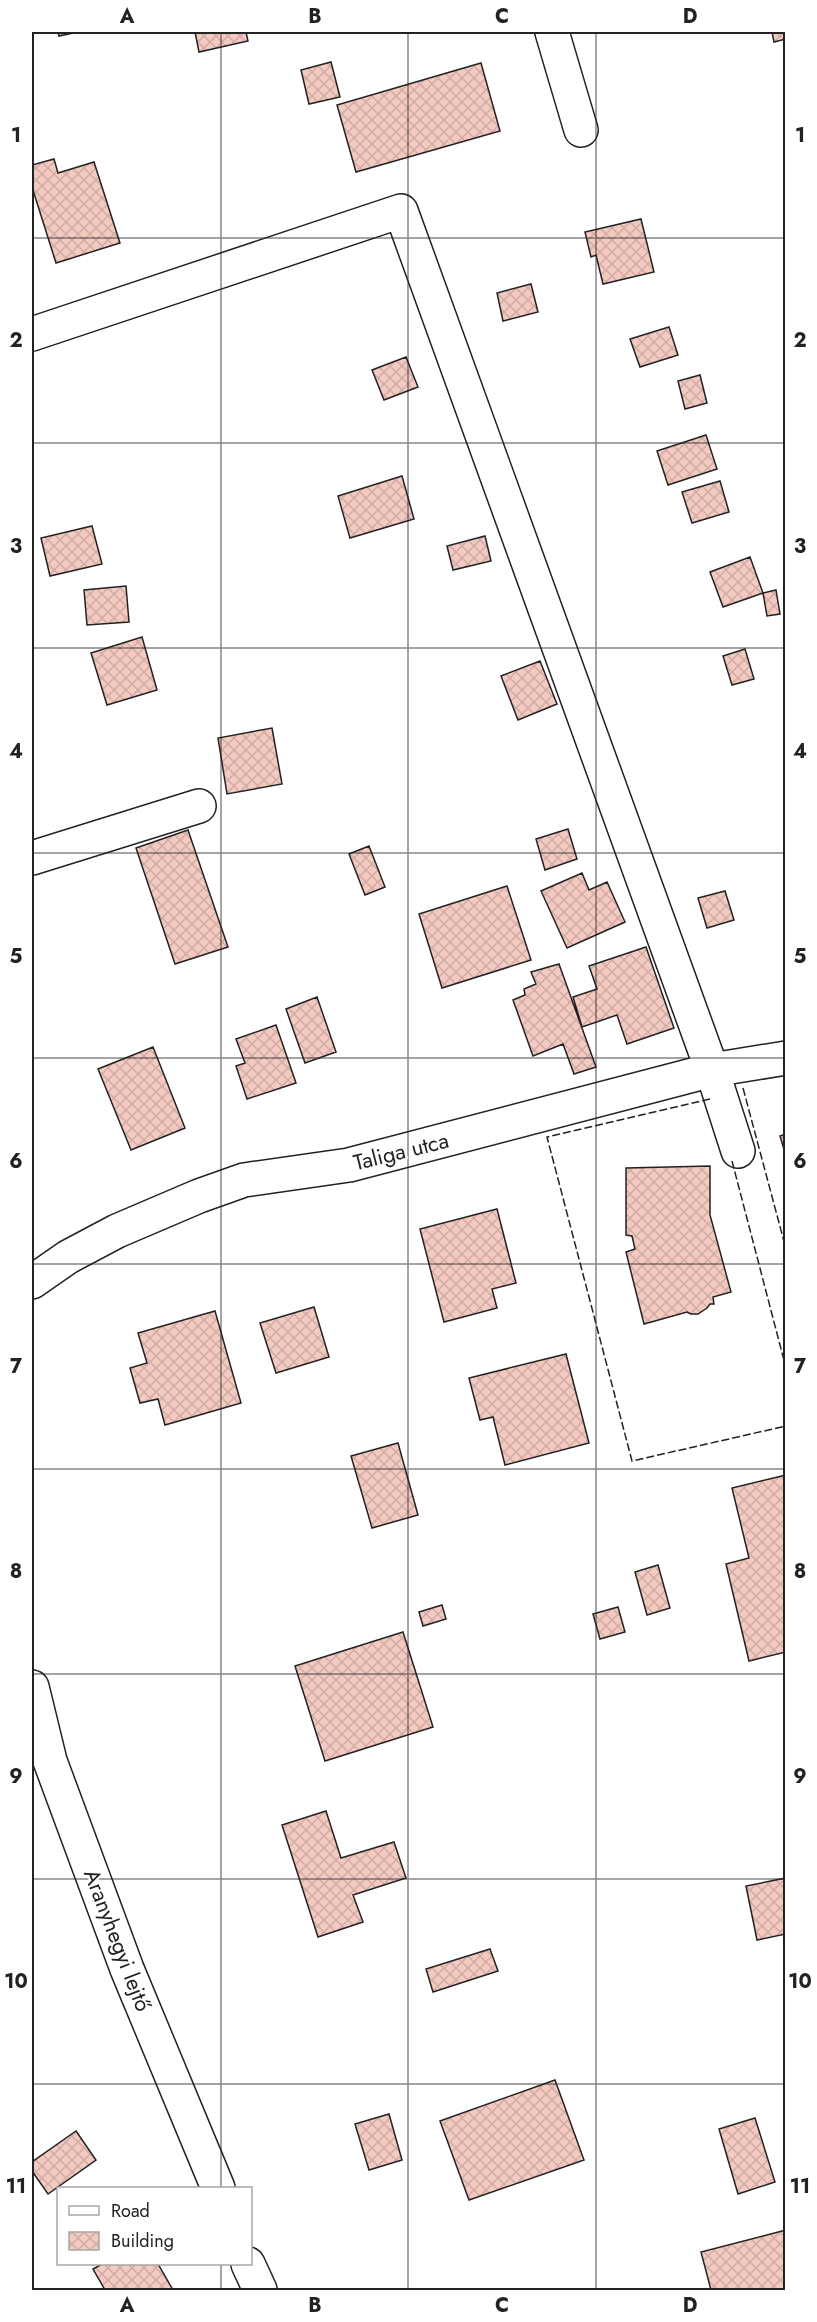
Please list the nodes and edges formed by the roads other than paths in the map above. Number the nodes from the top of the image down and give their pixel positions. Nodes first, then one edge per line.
1 (552, 32) edge
2 (581, 130) dead end
3 (32, 334) edge
4 (199, 806) dead end
5 (32, 858) edge
6 (786, 1058) edge
7 (711, 1070) junction
8 (738, 1151) dead end
9 (32, 1282) edge
10 (32, 1687) edge
11 (218, 2187) edge
12 (248, 2265) edge
13 (260, 2290) edge

1 - 2 street
3 - 7 street
4 - 5 street
6 - 7 street, Taliga utca
7 - 8 street
7 - 9 street, Taliga utca
10 - 11 street, Aranyhegyi lejtő
12 - 13 street

